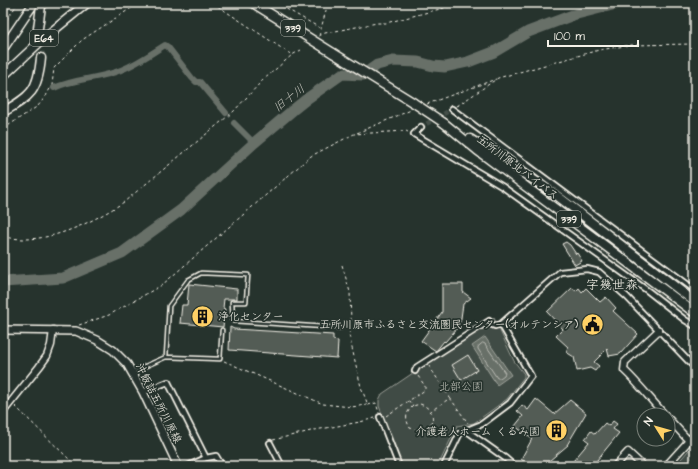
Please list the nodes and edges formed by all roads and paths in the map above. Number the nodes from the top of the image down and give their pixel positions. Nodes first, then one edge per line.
1 (18, 3) edge
2 (34, 3) edge
3 (44, 3) edge
4 (88, 3) edge
5 (139, 3) edge
6 (212, 3) edge
7 (253, 3) edge
8 (276, 3) edge
9 (328, 3) edge
10 (463, 3) edge
11 (3, 25) edge
12 (38, 28) tunnel mouth
13 (320, 28) junction
14 (695, 44) edge
15 (3, 49) edge
16 (301, 50) dead end
17 (292, 55) junction
18 (41, 58) tunnel mouth
19 (3, 76) edge
20 (452, 109) joint
21 (3, 112) edge
22 (444, 123) junction
23 (421, 127) tunnel mouth
24 (3, 129) edge
25 (414, 134) junction
26 (3, 236) edge
27 (342, 265) dead end
28 (695, 290) edge
29 (695, 302) edge
30 (695, 313) edge
31 (500, 324) junction
32 (695, 326) edge
33 (340, 328) dead end
34 (3, 330) edge
35 (53, 330) junction
36 (222, 330) dead end
37 (659, 330) junction
38 (76, 331) junction
39 (166, 357) junction
40 (220, 360) junction
41 (426, 361) junction
42 (695, 368) edge
43 (415, 371) joint
44 (132, 372) junction
45 (143, 392) junction
46 (450, 398) junction
47 (409, 400) junction
48 (11, 403) junction
49 (368, 405) junction
50 (413, 406) junction
51 (657, 407) edge
52 (430, 411) junction
53 (3, 412) edge
54 (380, 418) junction
55 (676, 427) edge
56 (472, 428) junction
57 (466, 431) junction
58 (695, 434) edge
59 (689, 441) junction
60 (270, 443) joint
61 (206, 458) junction
62 (76, 466) edge
63 (178, 466) edge
64 (188, 466) edge
65 (222, 466) edge
66 (282, 466) edge
67 (399, 466) edge
68 (444, 466) edge
69 (514, 466) edge
70 (615, 466) edge
71 (643, 466) edge
72 (666, 466) edge

1 - 11 path
2 - 15 highway
3 - 12 highway
4 - 19 highway, E64
5 - 24 path
6 - 17 path
7 - 22 highway, 五所川原北バイパス / 339, bridge
8 - 13 path
9 - 13 path
10 - 13 path
14 - 20 path
16 - 17 path
17 - 26 path
18 - 21 highway
20 - 28 street
22 - 29 highway, 五所川原北バイパス / 339
22 - 30 highway, 五所川原北バイパス / 339
23 - 25 street
25 - 32 street
25 - 38 path
27 - 49 path
31 - 37 street
31 - 41 street
31 - 56 street
33 - 39 lane
34 - 35 main road, 沖飯詰五所川原線
35 - 38 main road, 沖飯詰五所川原線
35 - 48 street
36 - 40 lane
37 - 42 street
37 - 51 street
38 - 44 main road, 沖飯詰五所川原線
39 - 40 lane
39 - 44 lane
40 - 49 path
41 - 43 street
41 - 46 path
43 - 47 path
44 - 45 main road, 沖飯詰五所川原線
45 - 61 street
45 - 63 main road, 沖飯詰五所川原線
46 - 52 path
46 - 56 path
47 - 50 path
47 - 54 path
48 - 53 street
48 - 62 path
49 - 54 path
50 - 52 path
50 - 52 path
54 - 60 path
54 - 67 street
55 - 59 street
56 - 57 street
57 - 68 street
57 - 69 street
58 - 59 street
59 - 72 street
60 - 66 street
61 - 64 street
61 - 65 street
70 - 71 street

